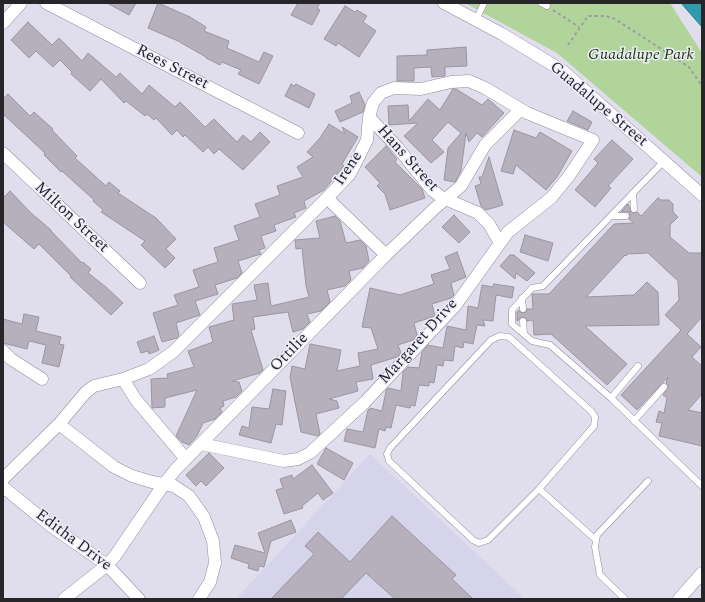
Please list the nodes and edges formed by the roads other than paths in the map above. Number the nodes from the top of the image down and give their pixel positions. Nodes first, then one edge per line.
1 (21, 3) edge
2 (46, 3) edge
3 (444, 3) edge
4 (484, 3) edge
5 (541, 3) edge
6 (547, 6) road end
7 (476, 20) junction
8 (3, 23) edge
9 (520, 110) junction
10 (369, 117) junction
11 (298, 133) dead end
12 (592, 140) joint
13 (3, 153) edge
14 (664, 160) junction
15 (633, 193) junction
16 (702, 194) edge
17 (327, 198) junction
18 (446, 199) junction
19 (634, 209) dead end
20 (611, 216) junction
21 (626, 216) dead end
22 (500, 243) junction
23 (386, 255) junction
24 (140, 282) dead end
25 (522, 298) junction
26 (523, 309) dead end
27 (523, 321) dead end
28 (524, 334) junction
29 (6, 359) edge
30 (638, 366) dead end
31 (42, 379) dead end
32 (123, 379) junction
33 (664, 387) dead end
34 (611, 398) junction
35 (634, 421) junction
36 (59, 424) junction
37 (201, 444) junction
38 (186, 459) junction
39 (3, 479) edge
40 (648, 481) dead end
41 (164, 484) junction
42 (3, 486) edge
43 (702, 486) edge
44 (539, 489) junction
45 (596, 540) junction
46 (108, 565) junction
47 (702, 573) edge
48 (64, 599) edge
49 (139, 599) edge
50 (200, 599) edge
51 (625, 599) edge
52 (679, 599) edge

1 - 8 street
2 - 11 street, Rees Street
3 - 7 street, Guadalupe Street
4 - 7 lane
5 - 6 lane
7 - 14 street, Guadalupe Street
9 - 10 street, Irene
9 - 12 street, Irene
9 - 18 street, Ottilie
10 - 17 street, Irene
10 - 18 street, Hans Street
12 - 22 street, Margaret Drive
13 - 24 street, Milton Street
14 - 15 lane
14 - 16 street, Guadalupe Street
15 - 19 lane
15 - 20 lane
17 - 23 street
17 - 32 street, Irene
18 - 22 street, Hans Street
18 - 23 street, Ottilie
20 - 21 lane
20 - 25 lane
22 - 37 street, Margaret Drive
23 - 37 street, Ottilie
25 - 26 lane
25 - 28 lane
27 - 28 lane
28 - 34 lane
29 - 31 street
30 - 34 lane
32 - 36 street, Irene
32 - 38 street
33 - 35 lane
34 - 35 lane
35 - 43 lane
36 - 39 street, Irene
36 - 41 street
37 - 38 street, Ottilie
38 - 41 street, Ottilie
40 - 45 lane
41 - 46 street, Ottilie
41 - 50 street
42 - 46 street, Editha Drive
44 - 44 lane
44 - 45 lane
45 - 51 lane
46 - 48 street, Ottilie
46 - 49 street, Editha Drive
47 - 52 street

